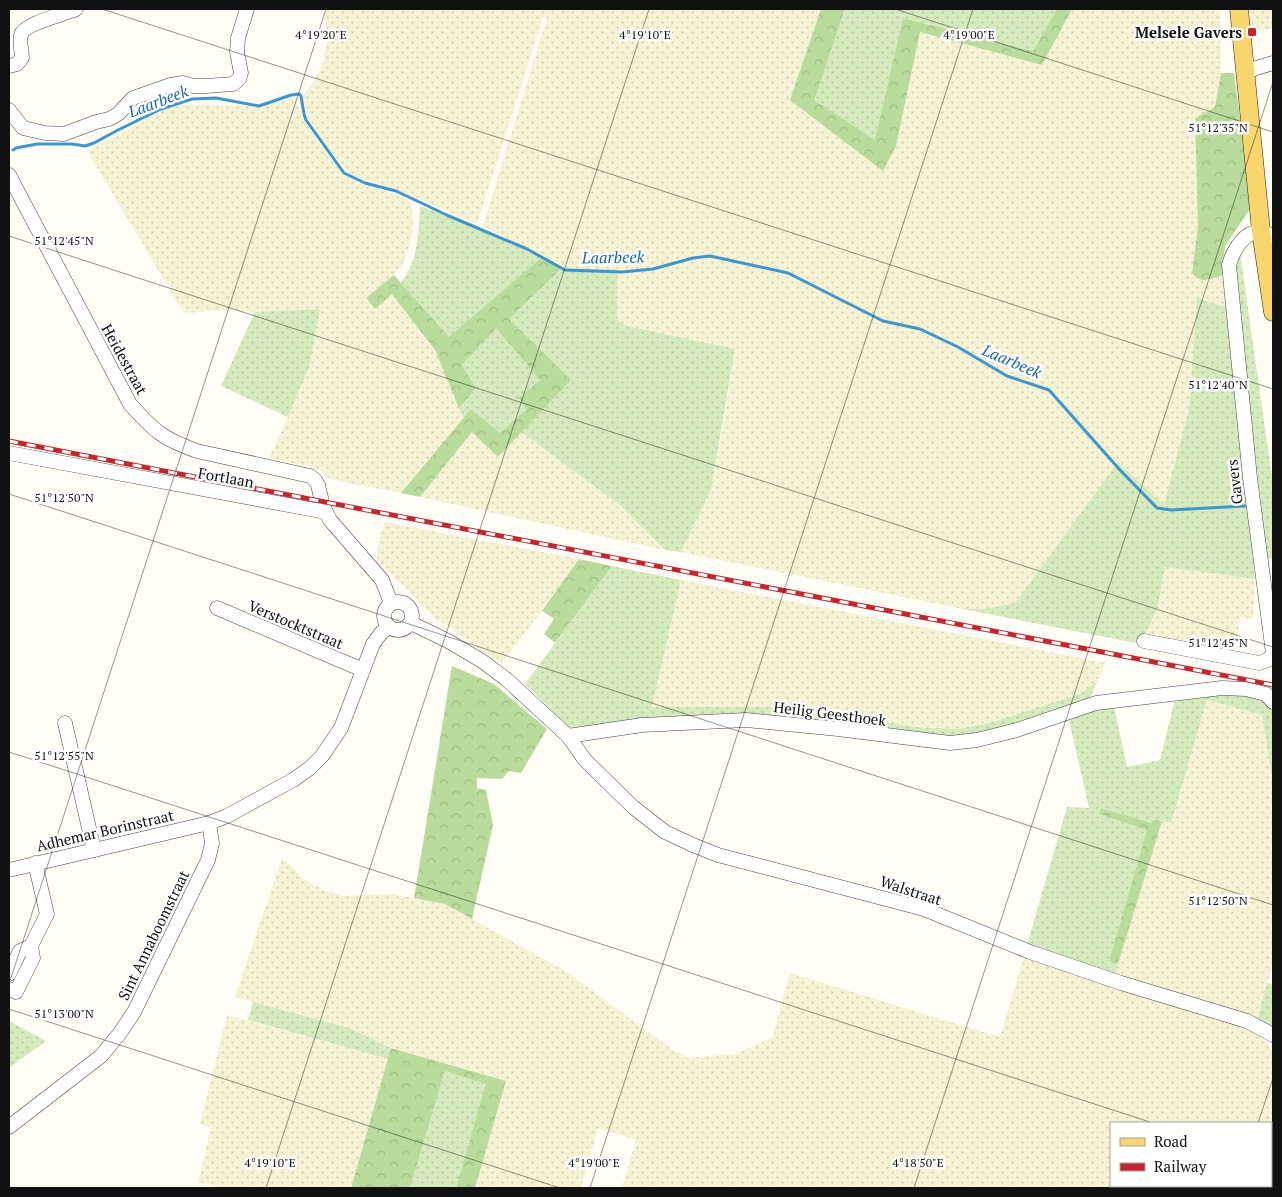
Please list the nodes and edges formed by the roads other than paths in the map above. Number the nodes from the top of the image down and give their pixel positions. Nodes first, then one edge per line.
1 (76, 9) edge
2 (247, 9) edge
3 (1239, 9) edge
4 (1273, 64) edge
5 (9, 66) edge
6 (1246, 75) junction
7 (9, 110) edge
8 (9, 174) edge
9 (1267, 234) edge
10 (1273, 312) edge
11 (9, 453) edge
12 (326, 512) junction
13 (390, 603) junction
14 (217, 608) dead end
15 (411, 623) junction
16 (389, 627) junction
17 (1144, 641) dead end
18 (363, 670) junction
19 (1273, 702) edge
20 (64, 723) dead end
21 (568, 736) junction
22 (209, 823) junction
23 (94, 850) junction
24 (35, 863) junction
25 (9, 870) edge
26 (31, 946) junction
27 (9, 974) edge
28 (9, 989) edge
29 (1273, 1035) edge
30 (9, 1127) edge

1 - 5 street
2 - 7 street
3 - 6 main road
4 - 6 street
6 - 9 main road
8 - 12 street, Heidestraat
9 - 10 main road
9 - 17 street, Gavers
11 - 12 street, Fortlaan
12 - 13 street
13 - 15 street
13 - 16 street
14 - 18 street, Verstocktstraat
15 - 16 street
15 - 21 street
16 - 18 street
18 - 22 street
19 - 21 street, Heilig Geesthoek
20 - 23 street
21 - 29 street, Walstraat
22 - 23 street, Adhemar Borinstraat
22 - 30 street, Sint Annaboomstraat
23 - 24 street, Adhemar Borinstraat
24 - 25 street, Adhemar Borinstraat
24 - 26 street
26 - 27 street
26 - 28 street

